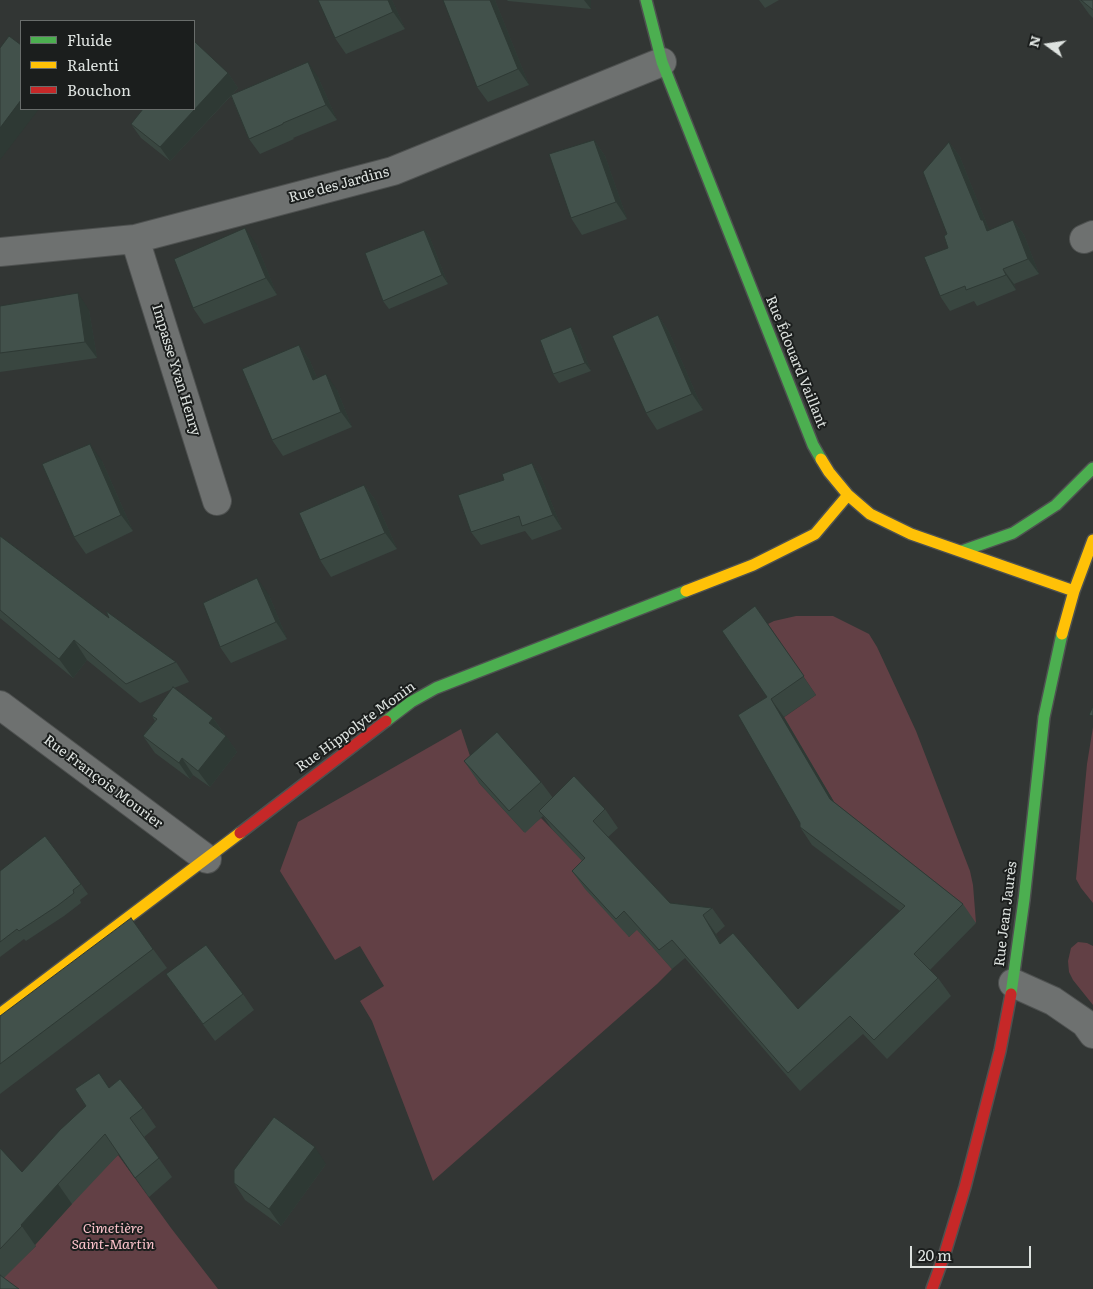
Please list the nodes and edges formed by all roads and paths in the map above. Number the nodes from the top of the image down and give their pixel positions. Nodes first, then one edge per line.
1 (646, 0) edge
2 (662, 62) junction
3 (135, 239) junction
4 (0, 252) edge
5 (1093, 468) edge
6 (848, 496) junction
7 (218, 501) dead end
8 (1093, 540) edge
9 (962, 551) junction
10 (1074, 591) junction
11 (0, 705) edge
12 (207, 859) junction
13 (1013, 983) junction
14 (0, 1014) edge
15 (1093, 1034) edge
16 (932, 1289) edge

1 - 2 street, Rue Édouard Vaillant
2 - 3 street, Rue des Jardins
2 - 6 street, Rue Édouard Vaillant
3 - 4 street, Rue des Jardins
3 - 7 street, Impasse Yvan Henry
5 - 9 street
6 - 9 street, Rue Édouard Vaillant
6 - 12 street, Rue Hippolyte Monin
8 - 10 street, Rue Jean Jaurès
9 - 10 street, Rue Édouard Vaillant
10 - 13 street, Rue Jean Jaurès
11 - 12 street, Rue François Mourier
12 - 14 street, Rue Hippolyte Monin
13 - 15 street
13 - 16 street, Rue Jean Jaurès

